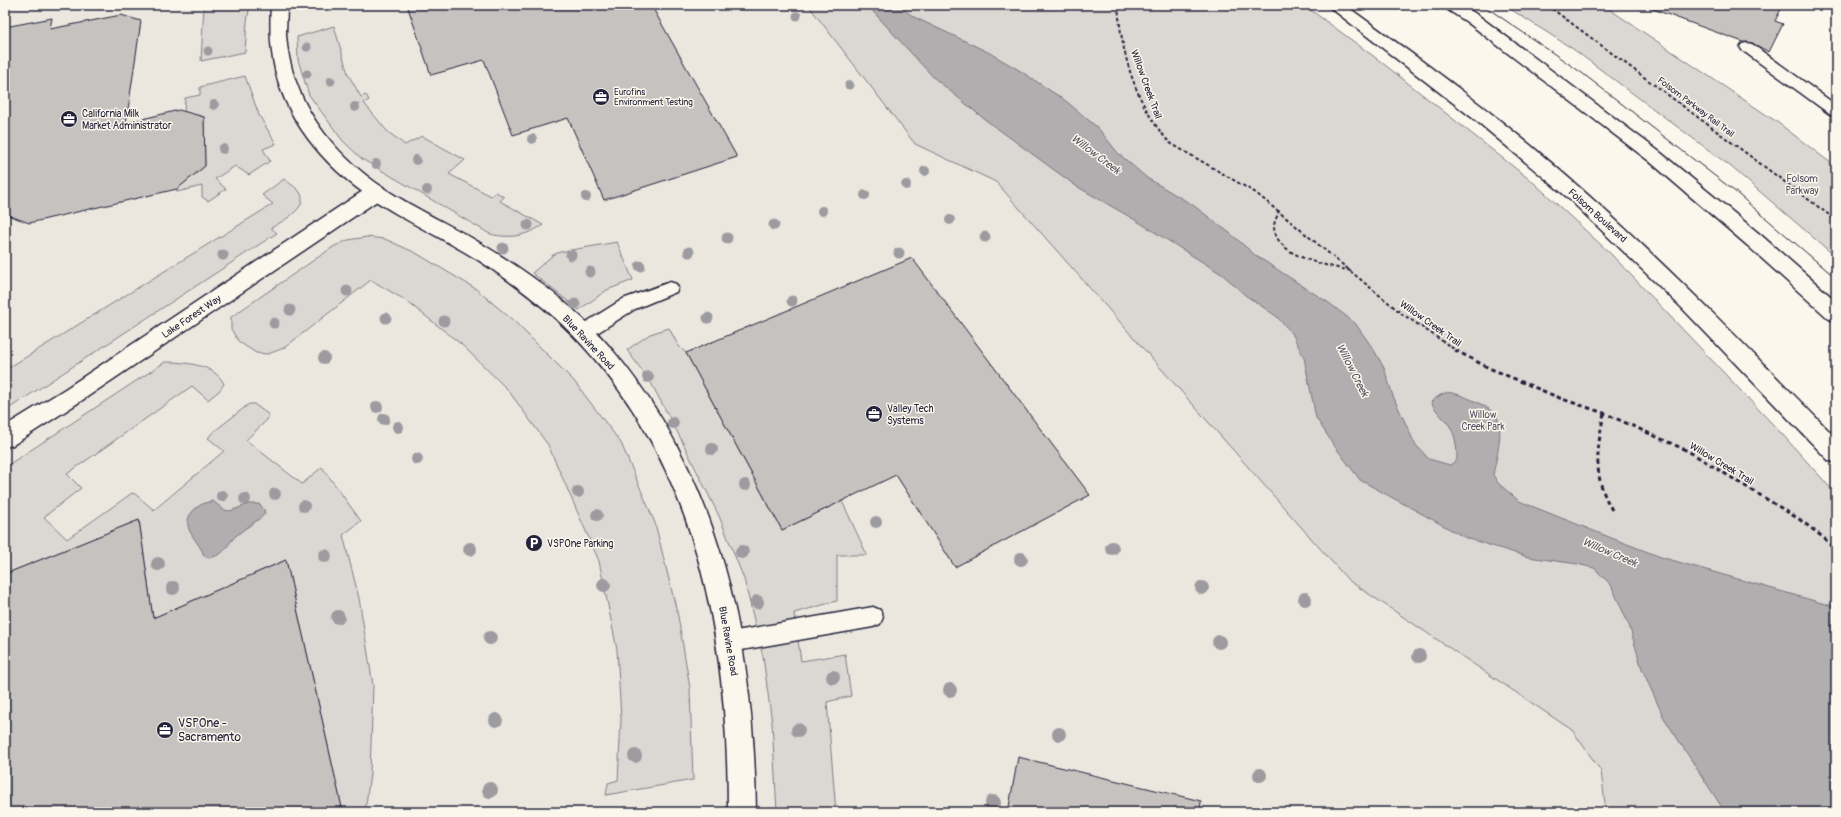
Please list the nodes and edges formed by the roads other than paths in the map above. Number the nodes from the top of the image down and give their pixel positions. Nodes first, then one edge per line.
1 (279, 5) edge
2 (1335, 5) edge
3 (1451, 5) edge
4 (1747, 47) dead end
5 (1836, 112) edge
6 (376, 192) junction
7 (670, 288) dead end
8 (1836, 313) edge
9 (583, 333) junction
10 (5, 438) edge
11 (1836, 453) edge
12 (873, 617) dead end
13 (730, 642) junction
14 (742, 812) edge

1 - 6 street, Blue Ravine Road
2 - 11 street, Folsom Boulevard
3 - 8 street
4 - 5 lane
6 - 9 street, Blue Ravine Road
6 - 10 street, Lake Forest Way
7 - 9 lane
9 - 13 street, Blue Ravine Road
12 - 13 lane
13 - 14 street, Blue Ravine Road

